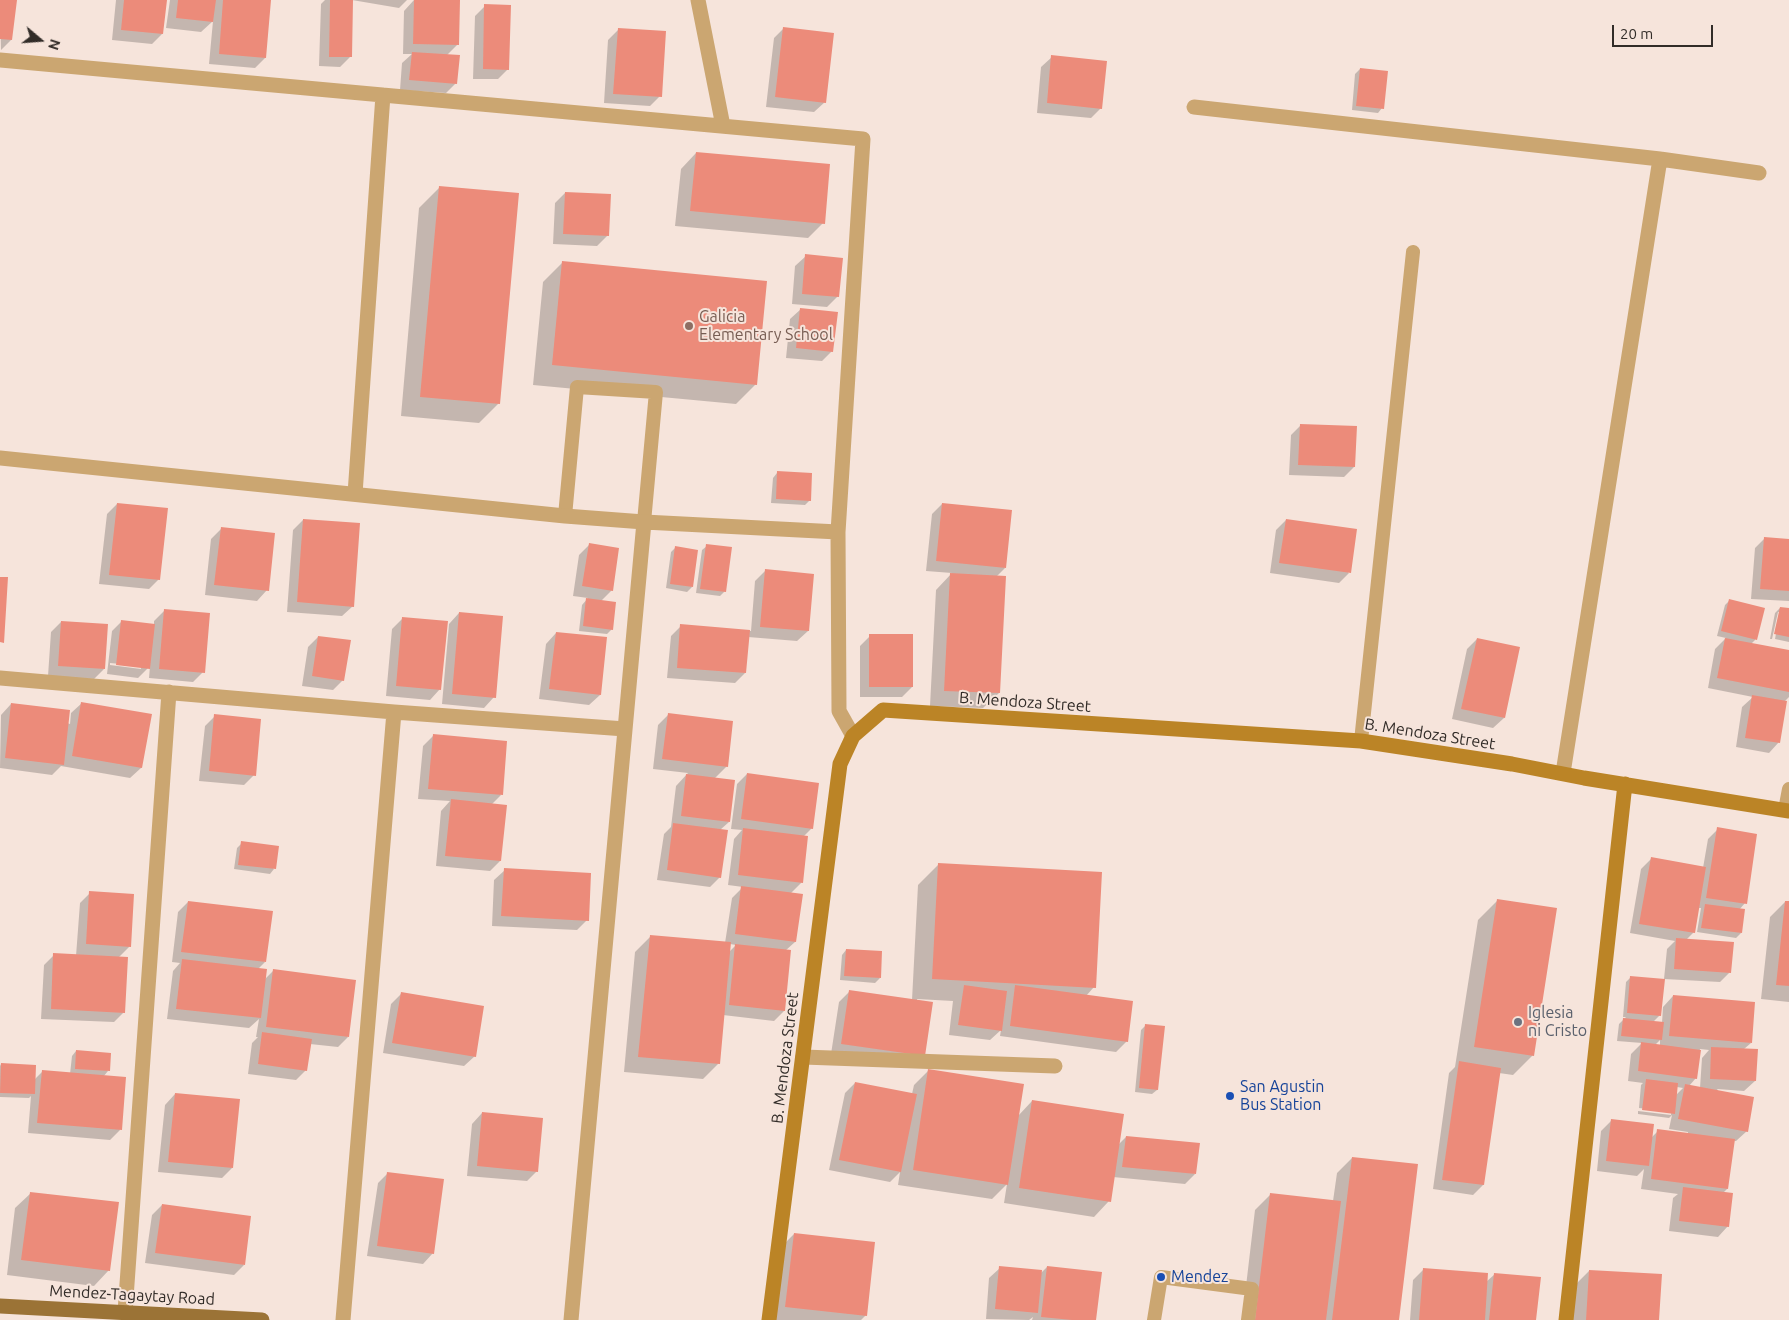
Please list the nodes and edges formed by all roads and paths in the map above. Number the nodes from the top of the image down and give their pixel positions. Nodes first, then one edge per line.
1 (698, 0) edge
2 (0, 60) edge
3 (383, 95) junction
4 (1194, 107) dead end
5 (723, 126) junction
6 (1660, 159) junction
7 (1759, 173) dead end
8 (1413, 252) dead end
9 (0, 458) edge
10 (355, 494) junction
11 (565, 516) junction
12 (644, 522) junction
13 (838, 532) junction
14 (0, 678) edge
15 (169, 692) junction
16 (394, 712) junction
17 (625, 729) junction
18 (853, 736) junction
19 (1361, 741) junction
20 (1562, 773) junction
21 (1625, 784) junction
22 (1789, 789) edge
23 (1787, 810) edge
24 (802, 1057) junction
25 (1055, 1066) dead end
26 (0, 1306) edge
27 (125, 1312) junction
28 (262, 1320) edge
29 (343, 1320) edge
30 (571, 1320) edge
31 (769, 1320) edge
32 (1154, 1320) edge
33 (1248, 1320) edge
34 (1566, 1320) edge

1 - 5 street
2 - 3 street
3 - 5 street
3 - 10 street
4 - 6 street
5 - 13 street
6 - 7 street
6 - 20 street
8 - 19 lane
9 - 10 street
10 - 11 street
11 - 12 street
11 - 12 lane
12 - 13 street
12 - 17 street
13 - 18 street
14 - 15 street
15 - 16 street
15 - 27 street
16 - 17 street
16 - 29 street
17 - 30 street
18 - 19 street, B. Mendoza Street
18 - 24 street, B. Mendoza Street
19 - 20 street, B. Mendoza Street
20 - 21 street, B. Mendoza Street
21 - 23 street, B. Mendoza Street
21 - 34 street
22 - 23 lane
24 - 25 street
24 - 31 street, B. Mendoza Street
26 - 27 main road, Mendez-Tagaytay Road
27 - 28 main road, Mendez-Tagaytay Road
32 - 33 lane

